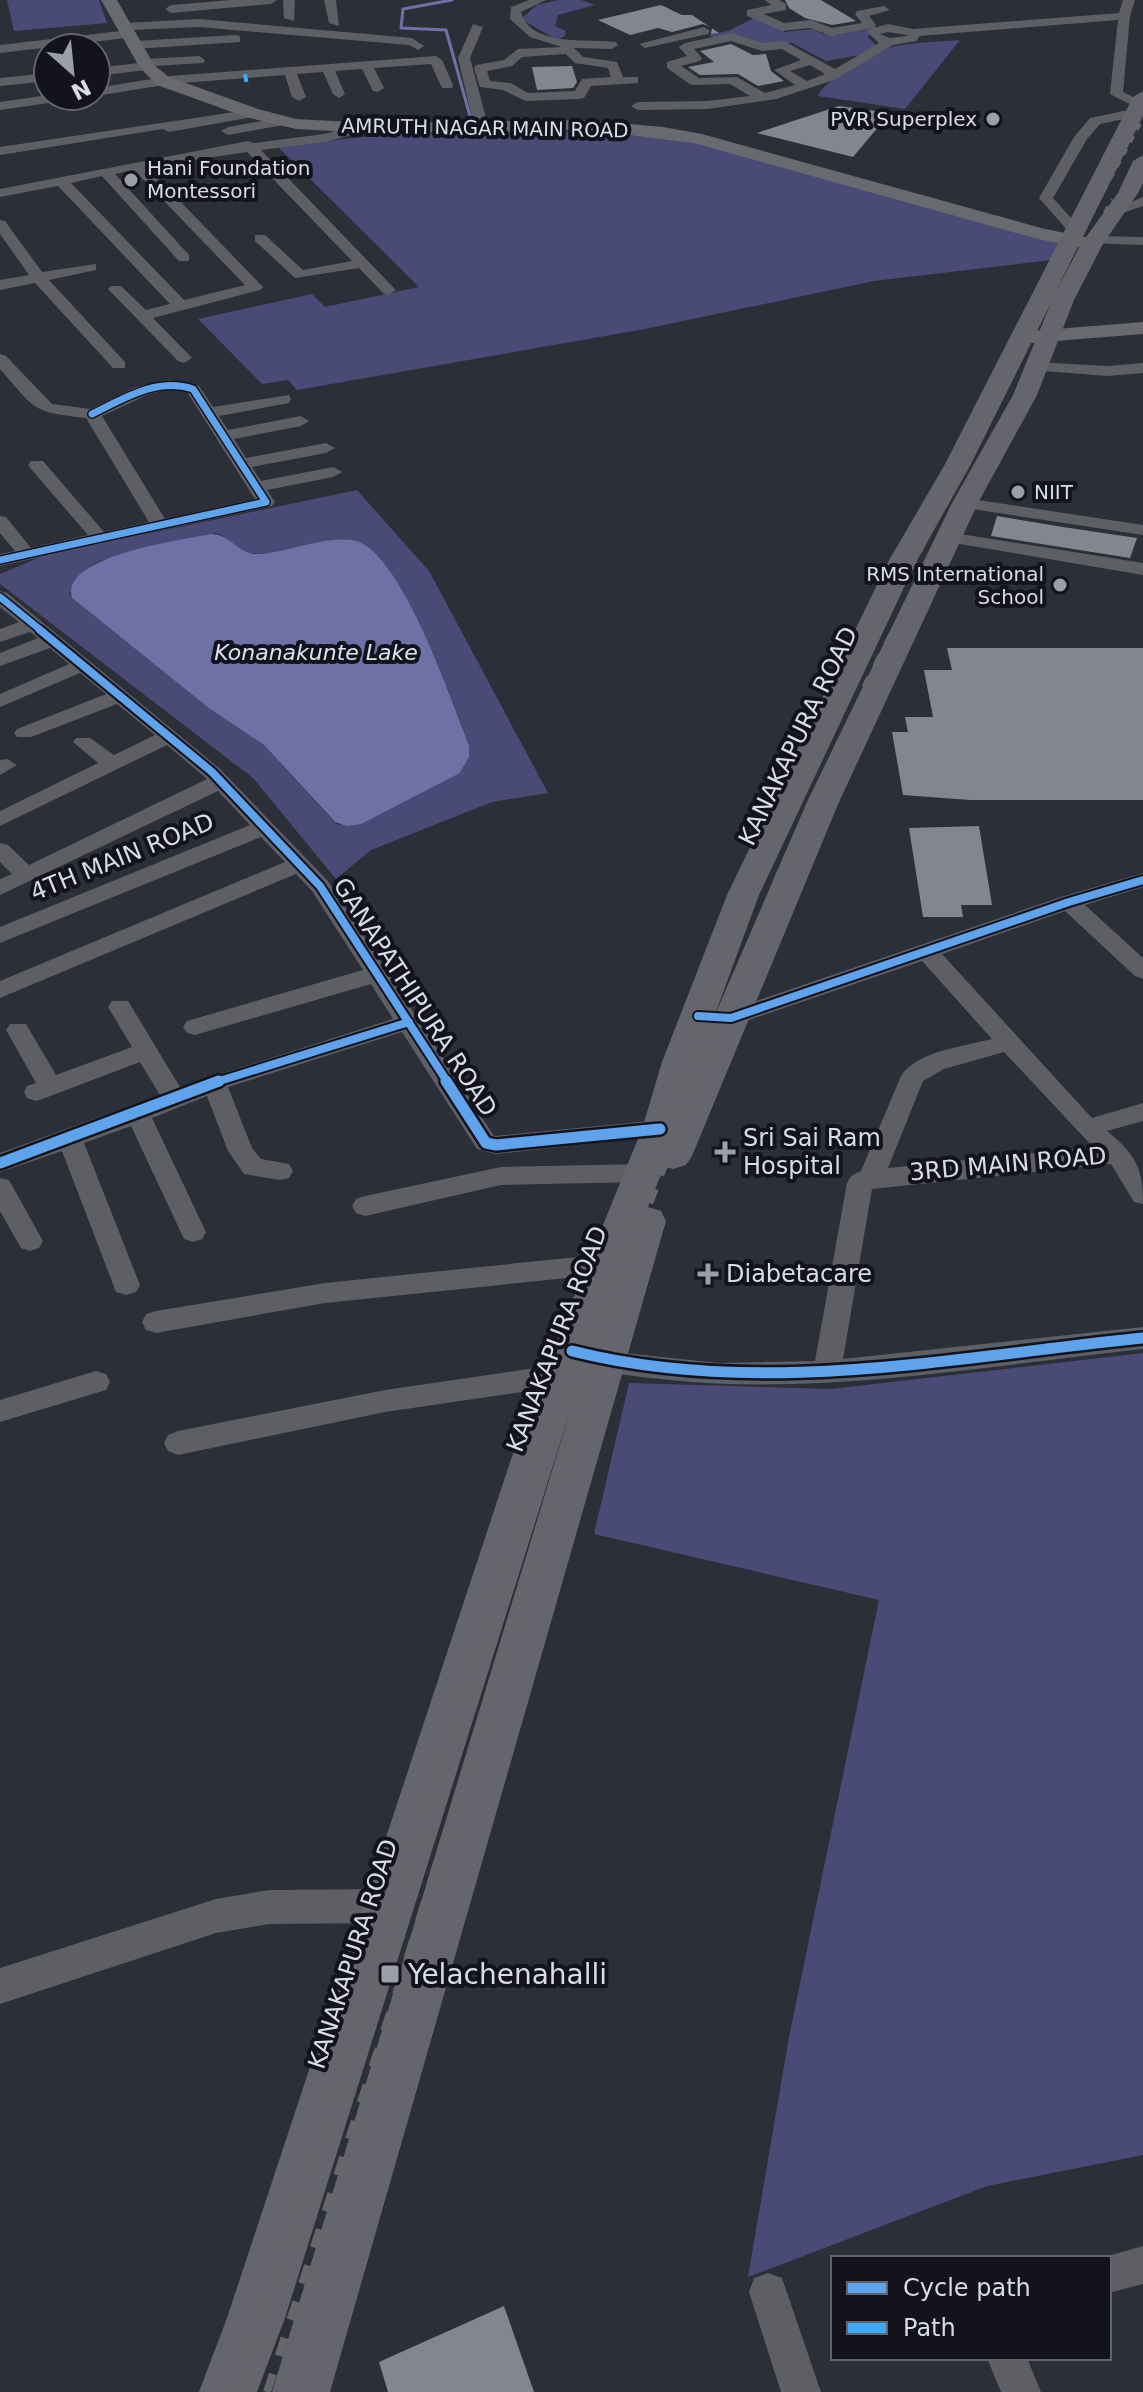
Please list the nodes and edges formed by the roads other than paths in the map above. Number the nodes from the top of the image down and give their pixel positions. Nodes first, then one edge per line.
1 (252, 0) edge
2 (271, 0) edge
3 (289, 0) edge
4 (330, 0) edge
5 (540, 0) edge
6 (764, 0) edge
7 (771, 0) edge
8 (1129, 0) edge
9 (881, 5) edge
10 (159, 10) dead end
11 (144, 12) dead end
12 (751, 13) junction
13 (1124, 16) junction
14 (290, 18) dead end
15 (335, 23) dead end
16 (123, 24) edge
17 (477, 27) dead end
18 (318, 34) junction
19 (892, 35) junction
20 (633, 44) junction
21 (562, 47) junction
22 (0, 49) edge
23 (342, 51) dead end
24 (207, 59) dead end
25 (812, 61) junction
26 (366, 65) junction
27 (6, 66) dead end
28 (327, 68) junction
29 (290, 71) junction
30 (112, 74) edge
31 (834, 74) junction
32 (636, 76) junction
33 (32, 78) edge
34 (156, 79) junction
35 (16, 80) junction
36 (618, 80) junction
37 (0, 82) edge
38 (447, 85) dead end
39 (805, 86) junction
40 (378, 88) dead end
41 (112, 89) edge
42 (650, 92) dead end
43 (339, 94) dead end
44 (299, 97) dead end
45 (762, 97) junction
46 (32, 101) edge
47 (0, 106) edge
48 (231, 106) junction
49 (638, 106) junction
50 (654, 106) junction
51 (1139, 106) edge
52 (252, 113) junction
53 (131, 114) dead end
54 (279, 122) junction
55 (480, 122) junction
56 (371, 126) junction
57 (629, 126) junction
58 (168, 127) junction
59 (662, 129) junction
60 (248, 145) junction
61 (0, 151) edge
62 (182, 156) junction
63 (1143, 161) edge
64 (138, 166) junction
65 (106, 172) junction
66 (61, 181) junction
67 (0, 193) edge
68 (1143, 201) edge
69 (1114, 212) junction
70 (191, 220) junction
71 (0, 224) edge
72 (134, 232) junction
73 (260, 238) dead end
74 (1080, 238) junction
75 (1143, 241) edge
76 (50, 258) dead end
77 (184, 258) dead end
78 (27, 263) junction
79 (364, 263) junction
80 (91, 267) dead end
81 (297, 273) junction
82 (38, 277) junction
83 (0, 285) edge
84 (116, 289) dead end
85 (388, 290) dead end
86 (315, 294) dead end
87 (180, 305) junction
88 (141, 316) junction
89 (1143, 328) edge
90 (1035, 347) junction
91 (184, 358) dead end
92 (167, 364) dead end
93 (119, 365) dead end
94 (1143, 368) edge
95 (4, 369) edge
96 (185, 385) junction
97 (283, 399) dead end
98 (207, 413) junction
99 (92, 414) junction
100 (301, 421) dead end
101 (222, 436) junction
102 (326, 448) dead end
103 (242, 464) junction
104 (37, 465) dead end
105 (333, 472) dead end
106 (257, 487) junction
107 (957, 520) junction
108 (0, 521) edge
109 (159, 523) junction
110 (1143, 530) edge
111 (99, 537) junction
112 (25, 552) junction
113 (0, 560) edge
114 (1143, 569) edge
115 (4, 605) edge
116 (33, 624) junction
117 (0, 636) edge
118 (52, 640) junction
119 (0, 660) edge
120 (82, 665) junction
121 (119, 696) junction
122 (0, 701) edge
123 (24, 733) dead end
124 (169, 736) junction
125 (83, 742) dead end
126 (113, 764) junction
127 (221, 781) junction
128 (0, 819) edge
129 (265, 827) junction
130 (0, 850) edge
131 (299, 864) junction
132 (26, 875) junction
133 (1143, 880) edge
134 (0, 888) edge
135 (1069, 902) junction
136 (0, 936) edge
137 (927, 952) junction
138 (1143, 971) edge
139 (377, 974) junction
140 (0, 990) edge
141 (120, 1007) dead end
142 (714, 1017) junction
143 (409, 1022) junction
144 (195, 1027) dead end
145 (18, 1030) dead end
146 (1009, 1042) junction
147 (146, 1051) junction
148 (214, 1083) junction
149 (174, 1099) junction
150 (1143, 1112) edge
151 (138, 1114) junction
152 (1087, 1128) junction
153 (660, 1129) junction
154 (69, 1137) junction
155 (1118, 1154) junction
156 (0, 1163) edge
157 (280, 1171) dead end
158 (643, 1173) junction
159 (872, 1177) junction
160 (0, 1187) edge
161 (1143, 1195) edge
162 (365, 1206) dead end
163 (193, 1232) dead end
164 (30, 1241) dead end
165 (606, 1264) junction
166 (126, 1285) dead end
167 (156, 1322) dead end
168 (1143, 1338) edge
169 (580, 1362) junction
170 (827, 1372) junction
171 (96, 1382) dead end
172 (0, 1411) edge
173 (178, 1443) dead end
174 (390, 1906) junction
175 (0, 1986) edge
176 (1143, 2265) edge
177 (1111, 2273) edge
178 (768, 2292) dead end
179 (1008, 2360) edge
180 (228, 2392) edge
181 (301, 2392) edge
182 (801, 2392) edge
183 (1021, 2392) edge

1 - 2 street
1 - 10 street
3 - 14 street
4 - 15 street
5 - 21 street
6 - 12 street
7 - 12 street
8 - 13 street
9 - 12 street
9 - 19 street
11 - 16 street
12 - 20 street
13 - 19 street
13 - 51 street
16 - 18 street
16 - 18 street
16 - 22 street
16 - 34 main road
17 - 55 street
18 - 23 street
19 - 31 street
20 - 21 street
20 - 32 street
21 - 36 street
21 - 36 street
24 - 34 street
25 - 31 street
25 - 39 street
25 - 45 street
26 - 28 street
26 - 38 street
26 - 40 street
27 - 35 street
28 - 29 street
28 - 43 street
29 - 34 street
29 - 44 street
30 - 34 street
31 - 39 street
32 - 36 street
32 - 49 street
33 - 35 street
34 - 41 street
34 - 48 main road, AMRUTH NAGAR MAIN ROAD
34 - 56 main road, AMRUTH NAGAR MAIN ROAD
35 - 37 street
39 - 45 street
42 - 50 street
45 - 50 street
46 - 47 street
48 - 52 main road, AMRUTH NAGAR MAIN ROAD
48 - 58 street
49 - 50 street
49 - 57 street
50 - 59 street
51 - 74 highway, KANAKAPURA ROAD
51 - 74 street
52 - 54 main road, AMRUTH NAGAR MAIN ROAD
52 - 58 street
53 - 58 street
54 - 56 main road, AMRUTH NAGAR MAIN ROAD
54 - 58 street
55 - 56 main road, AMRUTH NAGAR MAIN ROAD
55 - 57 main road, AMRUTH NAGAR MAIN ROAD
56 - 60 street
56 - 74 main road, AMRUTH NAGAR MAIN ROAD
57 - 59 main road, AMRUTH NAGAR MAIN ROAD
58 - 61 street
58 - 62 street
59 - 74 main road, AMRUTH NAGAR MAIN ROAD
60 - 62 street
60 - 79 street
62 - 64 street
63 - 69 highway, KANAKAPURA ROAD
64 - 65 street
64 - 70 street
65 - 66 street
65 - 72 street
66 - 67 street
66 - 72 street
68 - 69 street
69 - 74 highway, KANAKAPURA ROAD
70 - 72 street
70 - 87 street
71 - 78 street
72 - 77 street
72 - 87 street
73 - 81 street
74 - 75 street
74 - 90 highway, KANAKAPURA ROAD
76 - 78 street
78 - 82 street
79 - 81 street
79 - 85 street
80 - 82 street
81 - 86 street
82 - 83 street
82 - 93 street
84 - 88 street
87 - 88 street
88 - 91 street
89 - 90 main road
90 - 94 street
90 - 107 highway, KANAKAPURA ROAD
90 - 142 highway, KANAKAPURA ROAD
92 - 96 street
95 - 99 street
96 - 98 street
96 - 99 street
97 - 98 street
98 - 101 street
99 - 109 street
100 - 101 street
101 - 103 street
102 - 103 street
103 - 106 street
104 - 111 street
105 - 106 street
106 - 109 street
107 - 110 street
107 - 114 street
107 - 142 highway, KANAKAPURA ROAD
108 - 112 street
109 - 111 street
111 - 112 street
112 - 113 street
115 - 116 street, GANAPATHIPURA ROAD
116 - 117 street
116 - 118 street, GANAPATHIPURA ROAD
118 - 119 street
118 - 120 street, GANAPATHIPURA ROAD
120 - 121 street, GANAPATHIPURA ROAD
120 - 122 street
121 - 123 street
121 - 124 street, GANAPATHIPURA ROAD
124 - 126 street
124 - 127 street, GANAPATHIPURA ROAD
125 - 126 street
126 - 128 street
127 - 129 street, GANAPATHIPURA ROAD
127 - 132 street
129 - 131 street, GANAPATHIPURA ROAD
129 - 136 street, 4TH MAIN ROAD
130 - 132 street
131 - 139 street, GANAPATHIPURA ROAD
131 - 140 street
132 - 134 street
133 - 135 street
135 - 137 street
135 - 138 street
137 - 142 street
137 - 146 street, 3RD MAIN ROAD
139 - 143 street, GANAPATHIPURA ROAD
139 - 144 street
141 - 147 street
142 - 153 highway, KANAKAPURA ROAD
142 - 169 highway, KANAKAPURA ROAD
143 - 148 street
143 - 153 street, GANAPATHIPURA ROAD
145 - 147 street
146 - 152 street, 3RD MAIN ROAD
146 - 159 street
147 - 149 street
148 - 149 street
148 - 157 street
149 - 151 street
150 - 152 street
151 - 154 street
151 - 163 street
152 - 155 street, 3RD MAIN ROAD
153 - 158 highway, KANAKAPURA ROAD
154 - 156 street
154 - 166 street
155 - 159 street, 3RD MAIN ROAD
155 - 161 street
158 - 162 street
158 - 165 highway, KANAKAPURA ROAD
159 - 170 street
160 - 164 street
165 - 167 street
165 - 169 highway, KANAKAPURA ROAD
168 - 170 street
169 - 170 street
169 - 173 street
169 - 174 highway, KANAKAPURA ROAD
169 - 181 highway, KANAKAPURA ROAD
171 - 172 street
174 - 175 street
174 - 180 highway, KANAKAPURA ROAD
176 - 177 street
178 - 182 street
179 - 183 street

